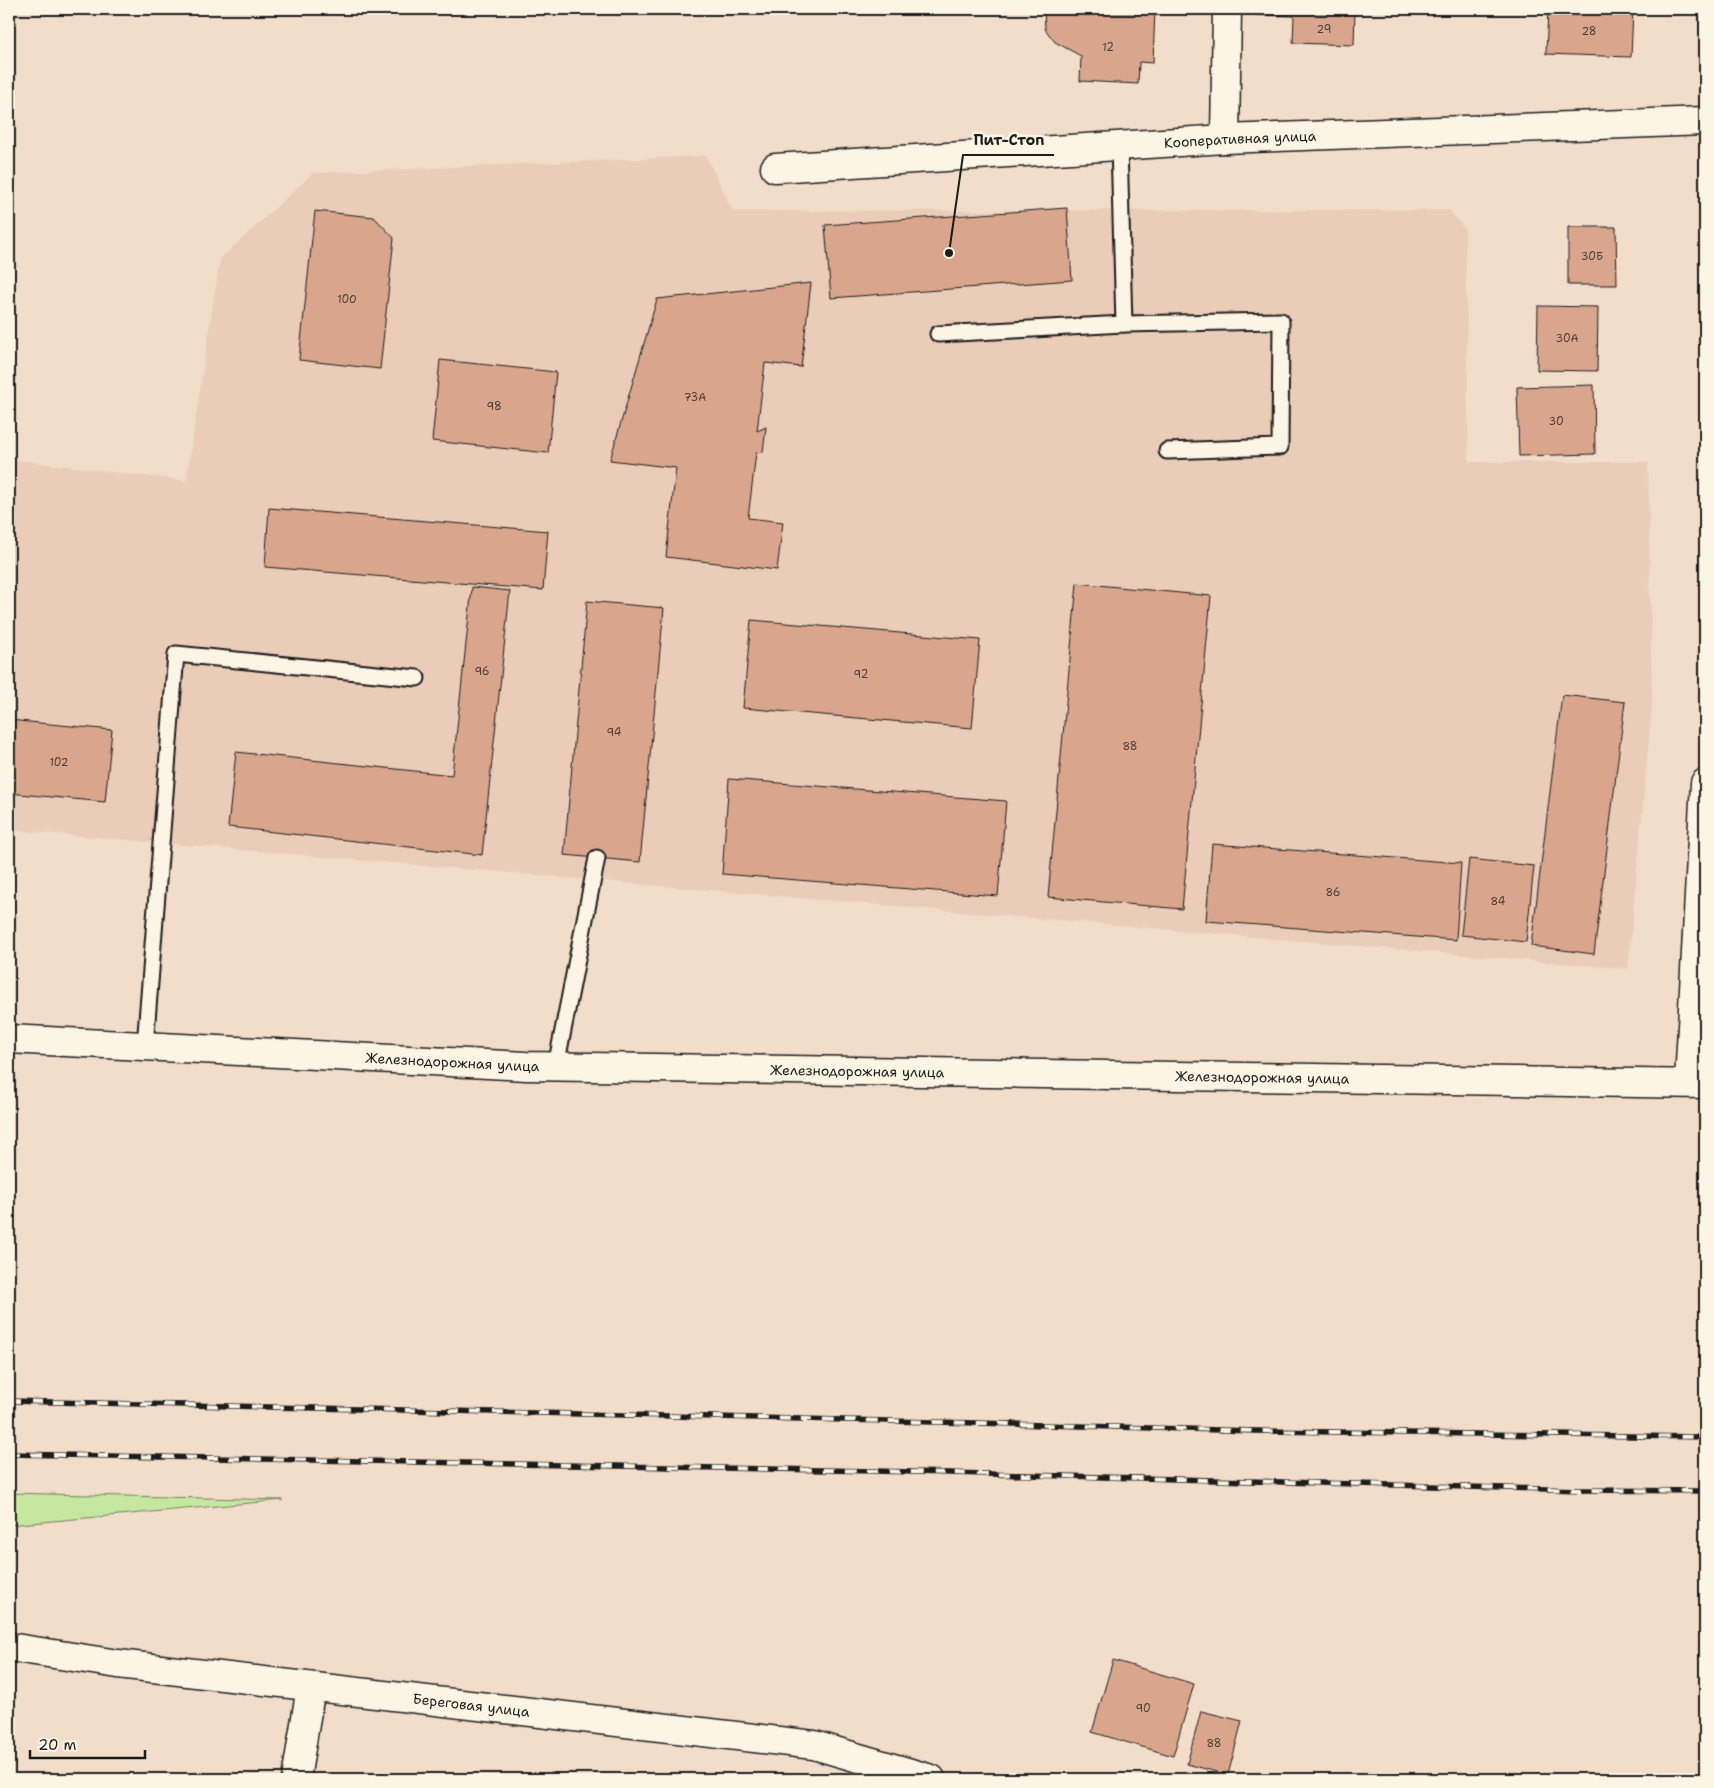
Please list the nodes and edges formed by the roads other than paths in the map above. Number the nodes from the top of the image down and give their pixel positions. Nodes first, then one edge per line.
1 (1227, 9) edge
2 (1705, 117) edge
3 (1705, 122) edge
4 (1225, 139) junction
5 (1119, 146) junction
6 (775, 168) dead end
7 (1124, 324) junction
8 (938, 334) dead end
9 (1167, 451) dead end
10 (417, 678) dead end
11 (1705, 783) edge
12 (598, 858) dead end
13 (9, 1039) edge
14 (145, 1046) junction
15 (556, 1066) junction
16 (1697, 1084) edge
17 (9, 1647) edge
18 (311, 1687) junction
19 (904, 1776) edge
20 (296, 1779) edge
21 (931, 1779) edge

1 - 4 street
2 - 3 street
3 - 4 street, Кооперативная улица
4 - 5 street, Кооперативная улица
5 - 6 street, Кооперативная улица
5 - 7 lane
7 - 8 lane
7 - 9 lane
10 - 14 lane
11 - 16 street
12 - 15 lane
13 - 14 street, Железнодорожная улица
14 - 15 street, Железнодорожная улица
15 - 16 street, Железнодорожная улица
17 - 18 street, Береговая улица
18 - 19 street, Береговая улица
18 - 20 street
19 - 21 street, Береговая улица

